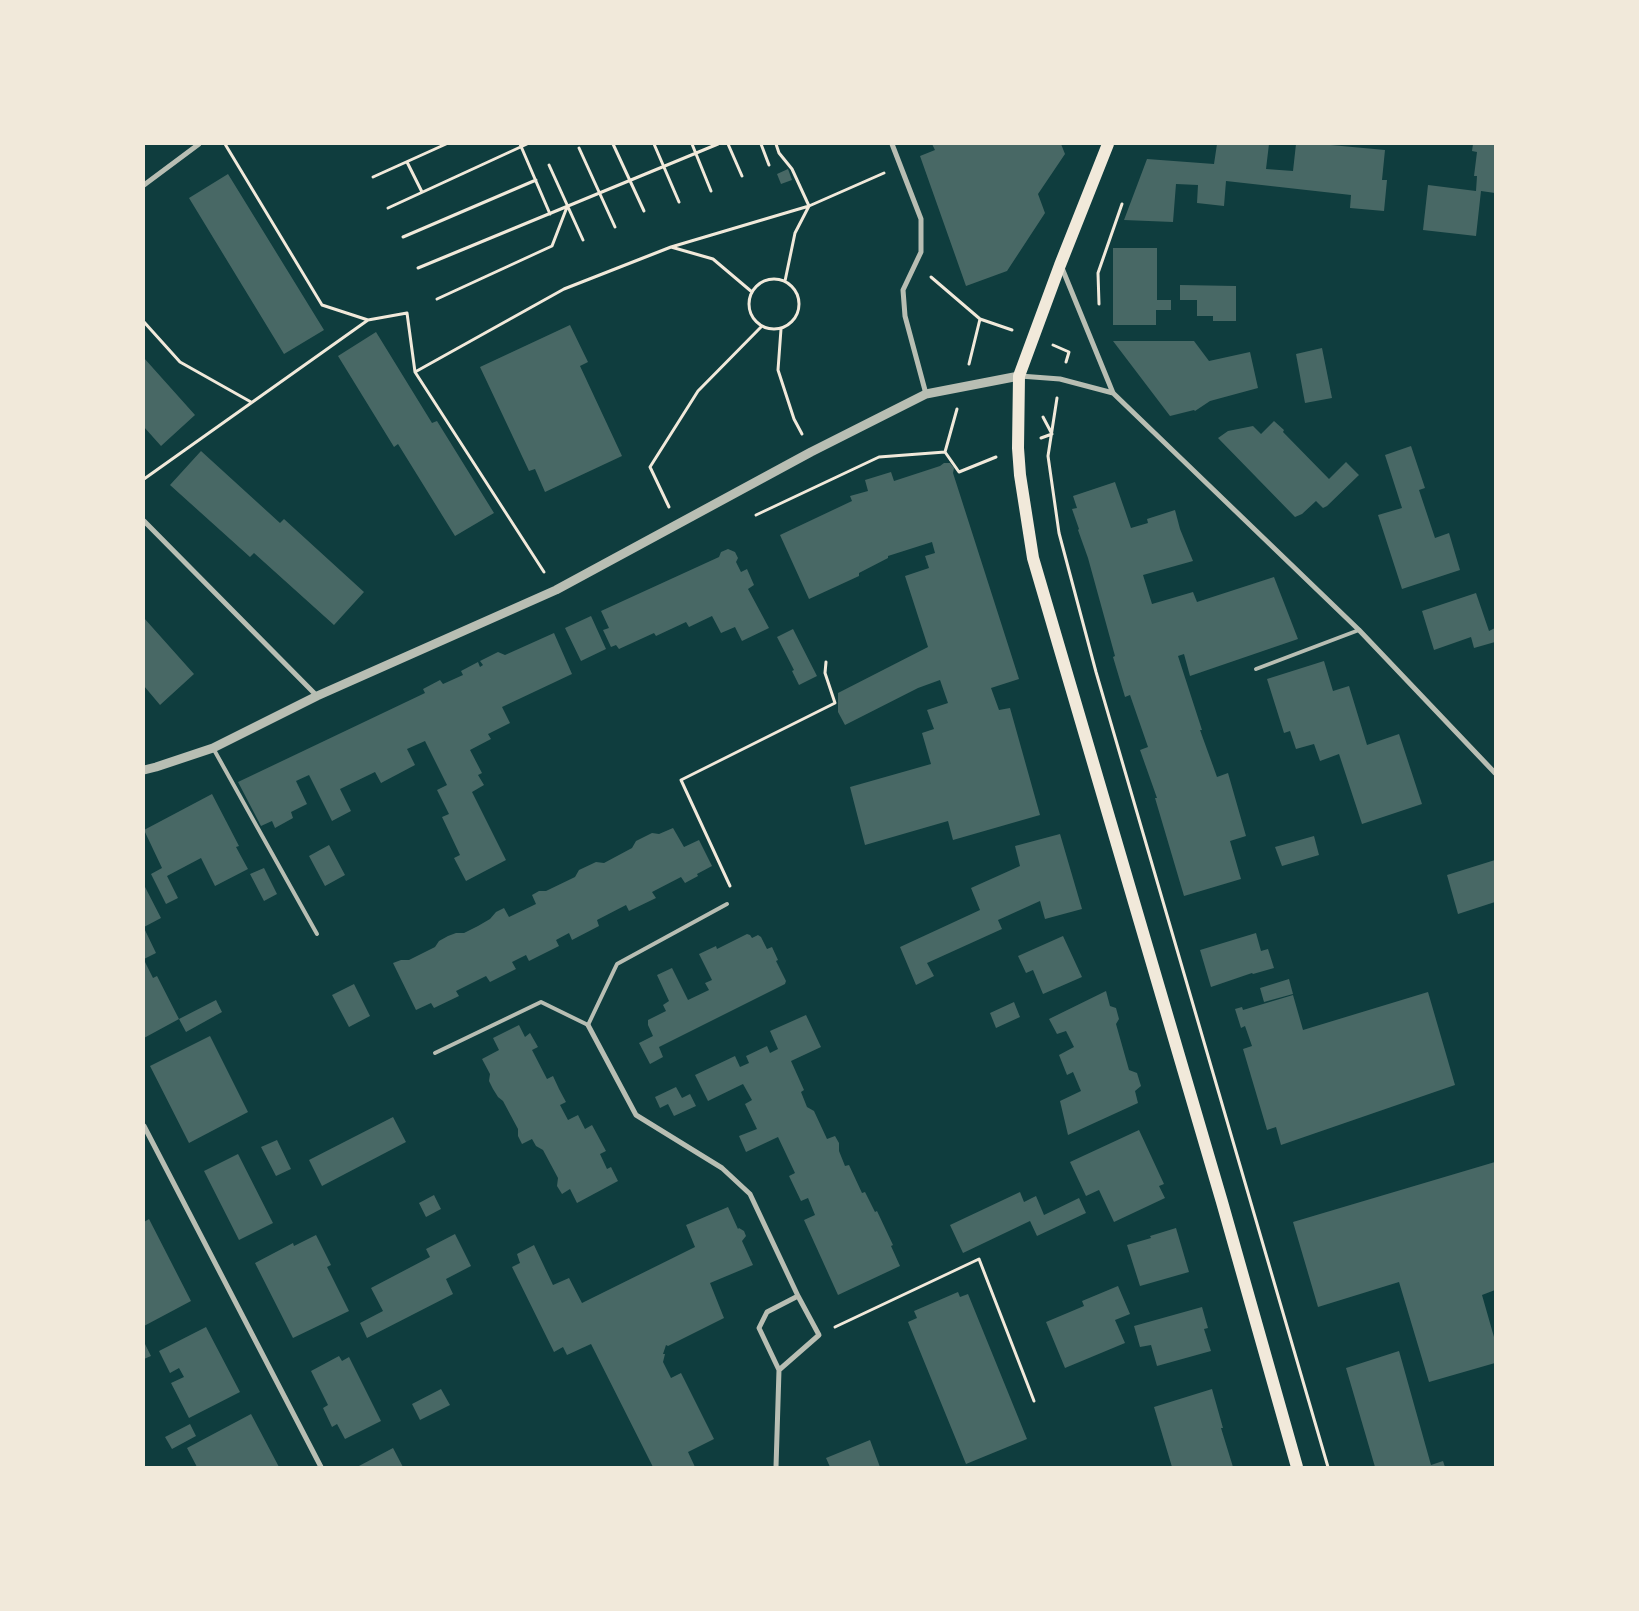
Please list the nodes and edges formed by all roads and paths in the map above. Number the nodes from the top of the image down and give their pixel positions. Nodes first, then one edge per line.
1 (199, 144) edge
2 (225, 144) edge
3 (446, 144) edge
4 (528, 144) edge
5 (613, 144) edge
6 (654, 144) edge
7 (692, 144) edge
8 (718, 144) edge
9 (728, 144) edge
10 (761, 144) edge
11 (776, 144) edge
12 (892, 144) edge
13 (1108, 144) edge
14 (521, 145) edge
15 (579, 148) dead end
16 (695, 153) junction
17 (407, 162) junction
18 (549, 165) dead end
19 (768, 165) dead end
20 (664, 166) junction
21 (900, 166) junction
22 (742, 176) dead end
23 (374, 177) dead end
24 (536, 180) junction
25 (631, 180) junction
26 (144, 185) edge
27 (712, 191) dead end
28 (422, 192) junction
29 (600, 193) junction
30 (678, 202) dead end
31 (1122, 204) dead end
32 (809, 206) junction
33 (567, 207) junction
34 (388, 208) dead end
35 (644, 211) dead end
36 (550, 214) junction
37 (615, 227) dead end
38 (403, 237) dead end
39 (583, 240) dead end
40 (671, 247) junction
41 (921, 252) junction
42 (1060, 265) junction
43 (418, 268) dead end
44 (785, 281) junction
45 (752, 292) junction
46 (437, 299) dead end
47 (1100, 309) dead end
48 (980, 319) junction
49 (368, 320) junction
50 (144, 322) edge
51 (762, 326) junction
52 (781, 329) junction
53 (1034, 337) junction
54 (415, 372) junction
55 (1020, 376) junction
56 (1060, 379) junction
57 (964, 386) junction
58 (1113, 393) junction
59 (926, 394) junction
60 (251, 402) junction
61 (1052, 434) junction
62 (1018, 448) junction
63 (811, 452) junction
64 (945, 452) junction
65 (144, 479) edge
66 (756, 515) dead end
67 (144, 521) edge
68 (677, 524) junction
69 (556, 590) junction
70 (1359, 630) junction
71 (826, 662) dead end
72 (1256, 669) dead end
73 (317, 696) junction
74 (213, 748) junction
75 (144, 770) edge
76 (1495, 773) edge
77 (727, 904) joint
78 (317, 934) dead end
79 (588, 1025) junction
80 (435, 1053) dead end
81 (144, 1126) edge
82 (798, 1296) junction
83 (819, 1335) junction
84 (779, 1370) junction
85 (1034, 1401) dead end
86 (321, 1467) edge
87 (776, 1467) edge
88 (1297, 1467) edge
89 (1328, 1467) edge

1 - 26 street
2 - 49 path
3 - 17 path
4 - 14 path
5 - 25 path
6 - 20 path
7 - 16 path
8 - 16 path
9 - 22 path
10 - 19 path
11 - 32 path
12 - 21 street
13 - 42 main road
14 - 24 path
14 - 28 path
15 - 29 path
16 - 20 path
16 - 27 path
17 - 23 path
17 - 28 path
18 - 33 path
20 - 25 path
20 - 30 path
21 - 32 path
21 - 41 street
24 - 36 path
24 - 38 path
25 - 29 path
25 - 35 path
28 - 34 path
29 - 33 path
29 - 37 path
31 - 47 path
32 - 40 path
32 - 44 path
33 - 36 path
33 - 39 path
33 - 46 path
36 - 43 path
40 - 45 path
40 - 54 path
41 - 48 path
41 - 59 street
42 - 53 main road
42 - 58 street
44 - 45 path
44 - 52 path
45 - 51 path
48 - 53 path
48 - 57 path
49 - 54 path
49 - 60 path
50 - 60 path
51 - 52 path
51 - 68 path
52 - 63 path
53 - 55 main road
53 - 56 path
54 - 69 path
55 - 56 street
55 - 57 street
55 - 62 main road
56 - 58 street
56 - 61 path
57 - 59 street
57 - 64 path
58 - 70 street
59 - 63 street
60 - 65 path
61 - 62 path
61 - 89 path
62 - 64 path
62 - 88 main road
63 - 68 street
64 - 66 path
67 - 73 street
68 - 69 street
69 - 73 street
70 - 72 lane
70 - 76 street
71 - 77 path
73 - 74 street
74 - 75 street
74 - 78 lane
77 - 79 lane
79 - 80 lane
79 - 82 street
81 - 86 street
82 - 83 street
82 - 84 street
83 - 84 street
83 - 85 path
84 - 87 street

